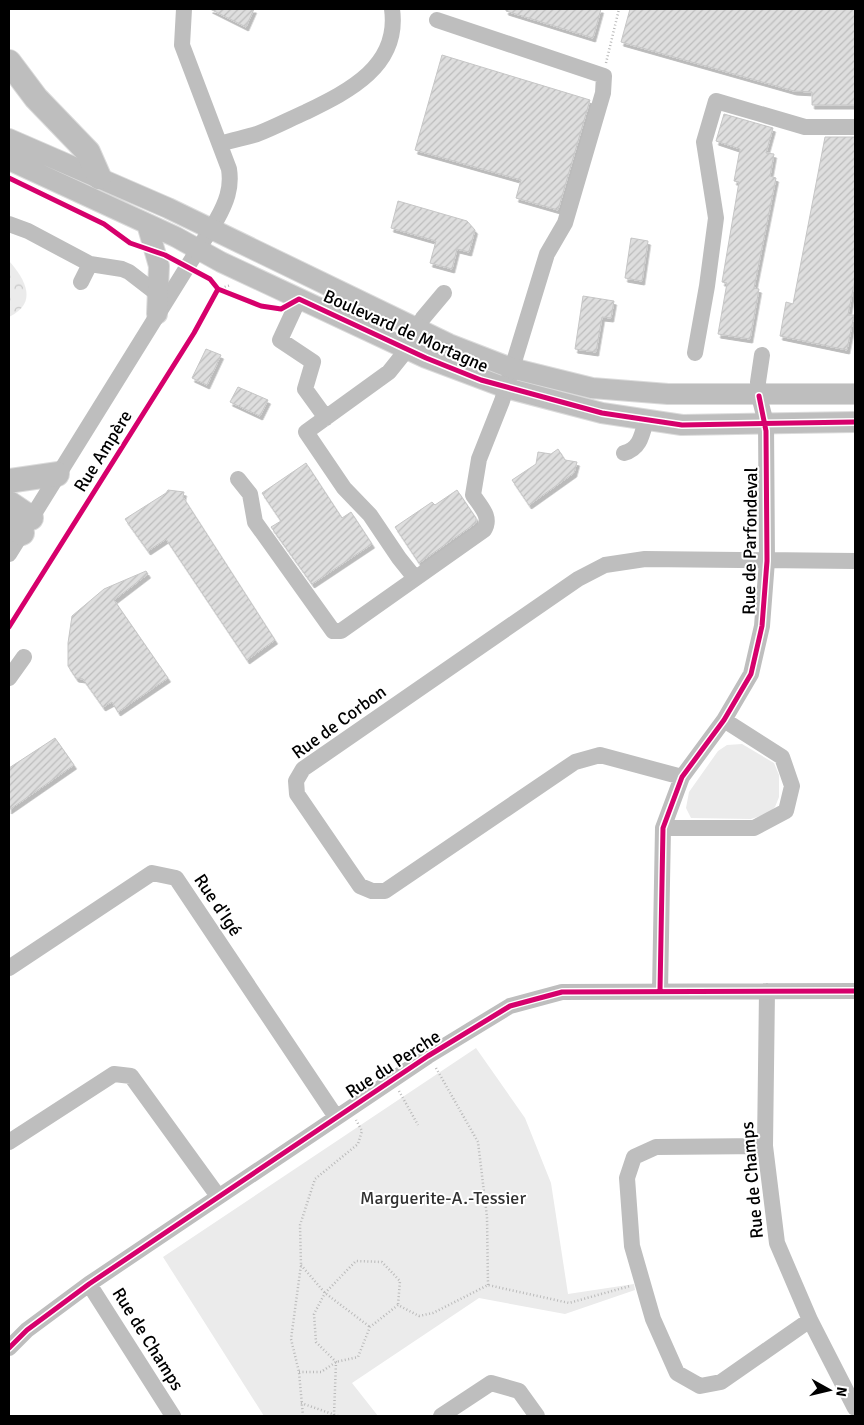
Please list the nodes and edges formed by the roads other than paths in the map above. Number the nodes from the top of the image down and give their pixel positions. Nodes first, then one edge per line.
1 (184, 9) edge
2 (392, 9) edge
3 (437, 20) dead end
4 (9, 62) edge
5 (855, 127) edge
6 (9, 139) edge
7 (220, 144) junction
8 (9, 160) edge
9 (100, 177) junction
10 (9, 224) edge
11 (147, 224) junction
12 (211, 228) junction
13 (198, 247) junction
14 (90, 264) junction
15 (80, 282) dead end
16 (444, 293) dead end
17 (299, 299) junction
18 (160, 303) junction
19 (417, 328) junction
20 (406, 348) junction
21 (695, 353) dead end
22 (762, 355) dead end
23 (512, 368) junction
24 (506, 388) junction
25 (855, 394) edge
26 (759, 396) junction
27 (326, 418) junction
28 (646, 420) junction
29 (855, 422) edge
30 (766, 423) junction
31 (624, 453) dead end
32 (57, 474) junction
33 (238, 479) dead end
34 (9, 480) edge
35 (9, 504) edge
36 (21, 525) edge
37 (9, 554) edge
38 (767, 561) junction
39 (855, 561) edge
40 (415, 578) junction
41 (24, 657) dead end
42 (9, 678) edge
43 (724, 720) junction
44 (682, 777) junction
45 (663, 828) junction
46 (9, 968) edge
47 (660, 991) junction
48 (768, 991) junction
49 (855, 991) edge
50 (343, 1113) junction
51 (9, 1142) edge
52 (765, 1146) junction
53 (218, 1196) junction
54 (89, 1284) junction
55 (810, 1320) junction
56 (9, 1348) edge
57 (855, 1408) edge
58 (173, 1416) edge
59 (441, 1416) edge
60 (537, 1416) edge

1 - 7 street, Rue Ampère
2 - 7 street
3 - 23 street
4 - 9 highway
5 - 21 street
6 - 9 main road, Boulevard de Mortagne
7 - 12 street, Rue Ampère
8 - 11 main road, Boulevard de Mortagne
9 - 12 main road, Boulevard de Mortagne
10 - 14 street
11 - 13 main road, Boulevard de Mortagne
11 - 18 main road
12 - 13 street, Rue Ampère
12 - 19 main road, Boulevard de Mortagne
13 - 17 main road, Boulevard de Mortagne
13 - 18 street, Rue Ampère
14 - 15 street
14 - 18 street
16 - 19 street
17 - 20 main road, Boulevard de Mortagne
17 - 27 street
18 - 32 street, Rue Ampère
19 - 20 street, Boulevard de Mortagne
19 - 23 main road, Boulevard de Mortagne
20 - 24 main road, Boulevard de Mortagne
20 - 27 street
22 - 26 street, Rue de Parfondeval
23 - 24 street, Boulevard de Mortagne
23 - 26 main road, Boulevard de Mortagne
24 - 28 main road, Boulevard de Mortagne
24 - 40 street
25 - 26 main road, Boulevard de Mortagne
26 - 30 street, Rue de Parfondeval
27 - 40 street
28 - 30 main road, Boulevard de Mortagne
28 - 31 street
29 - 30 main road, Boulevard de Mortagne
30 - 38 street, Rue de Parfondeval
32 - 34 highway
32 - 36 street, Rue Ampère
33 - 40 street
35 - 36 highway
36 - 37 street, Rue Ampère
38 - 39 street, Rue de Corbon
38 - 43 street, Rue de Parfondeval
38 - 44 street, Rue de Corbon
41 - 42 street
43 - 44 street, Rue de Parfondeval
43 - 45 street
44 - 45 street, Rue de Parfondeval
45 - 47 street, Rue de Parfondeval
46 - 50 street, Rue d'Igé
47 - 48 street, Rue du Perche
47 - 50 street, Rue du Perche
48 - 49 street, Rue du Perche
48 - 52 street, Rue de Champs
50 - 53 street, Rue du Perche
51 - 53 street
52 - 55 street, Rue de Champs
52 - 55 street
53 - 54 street, Rue du Perche
54 - 56 street, Rue du Perche
54 - 58 street, Rue de Champs
55 - 57 street, Rue de Champs
59 - 60 street

